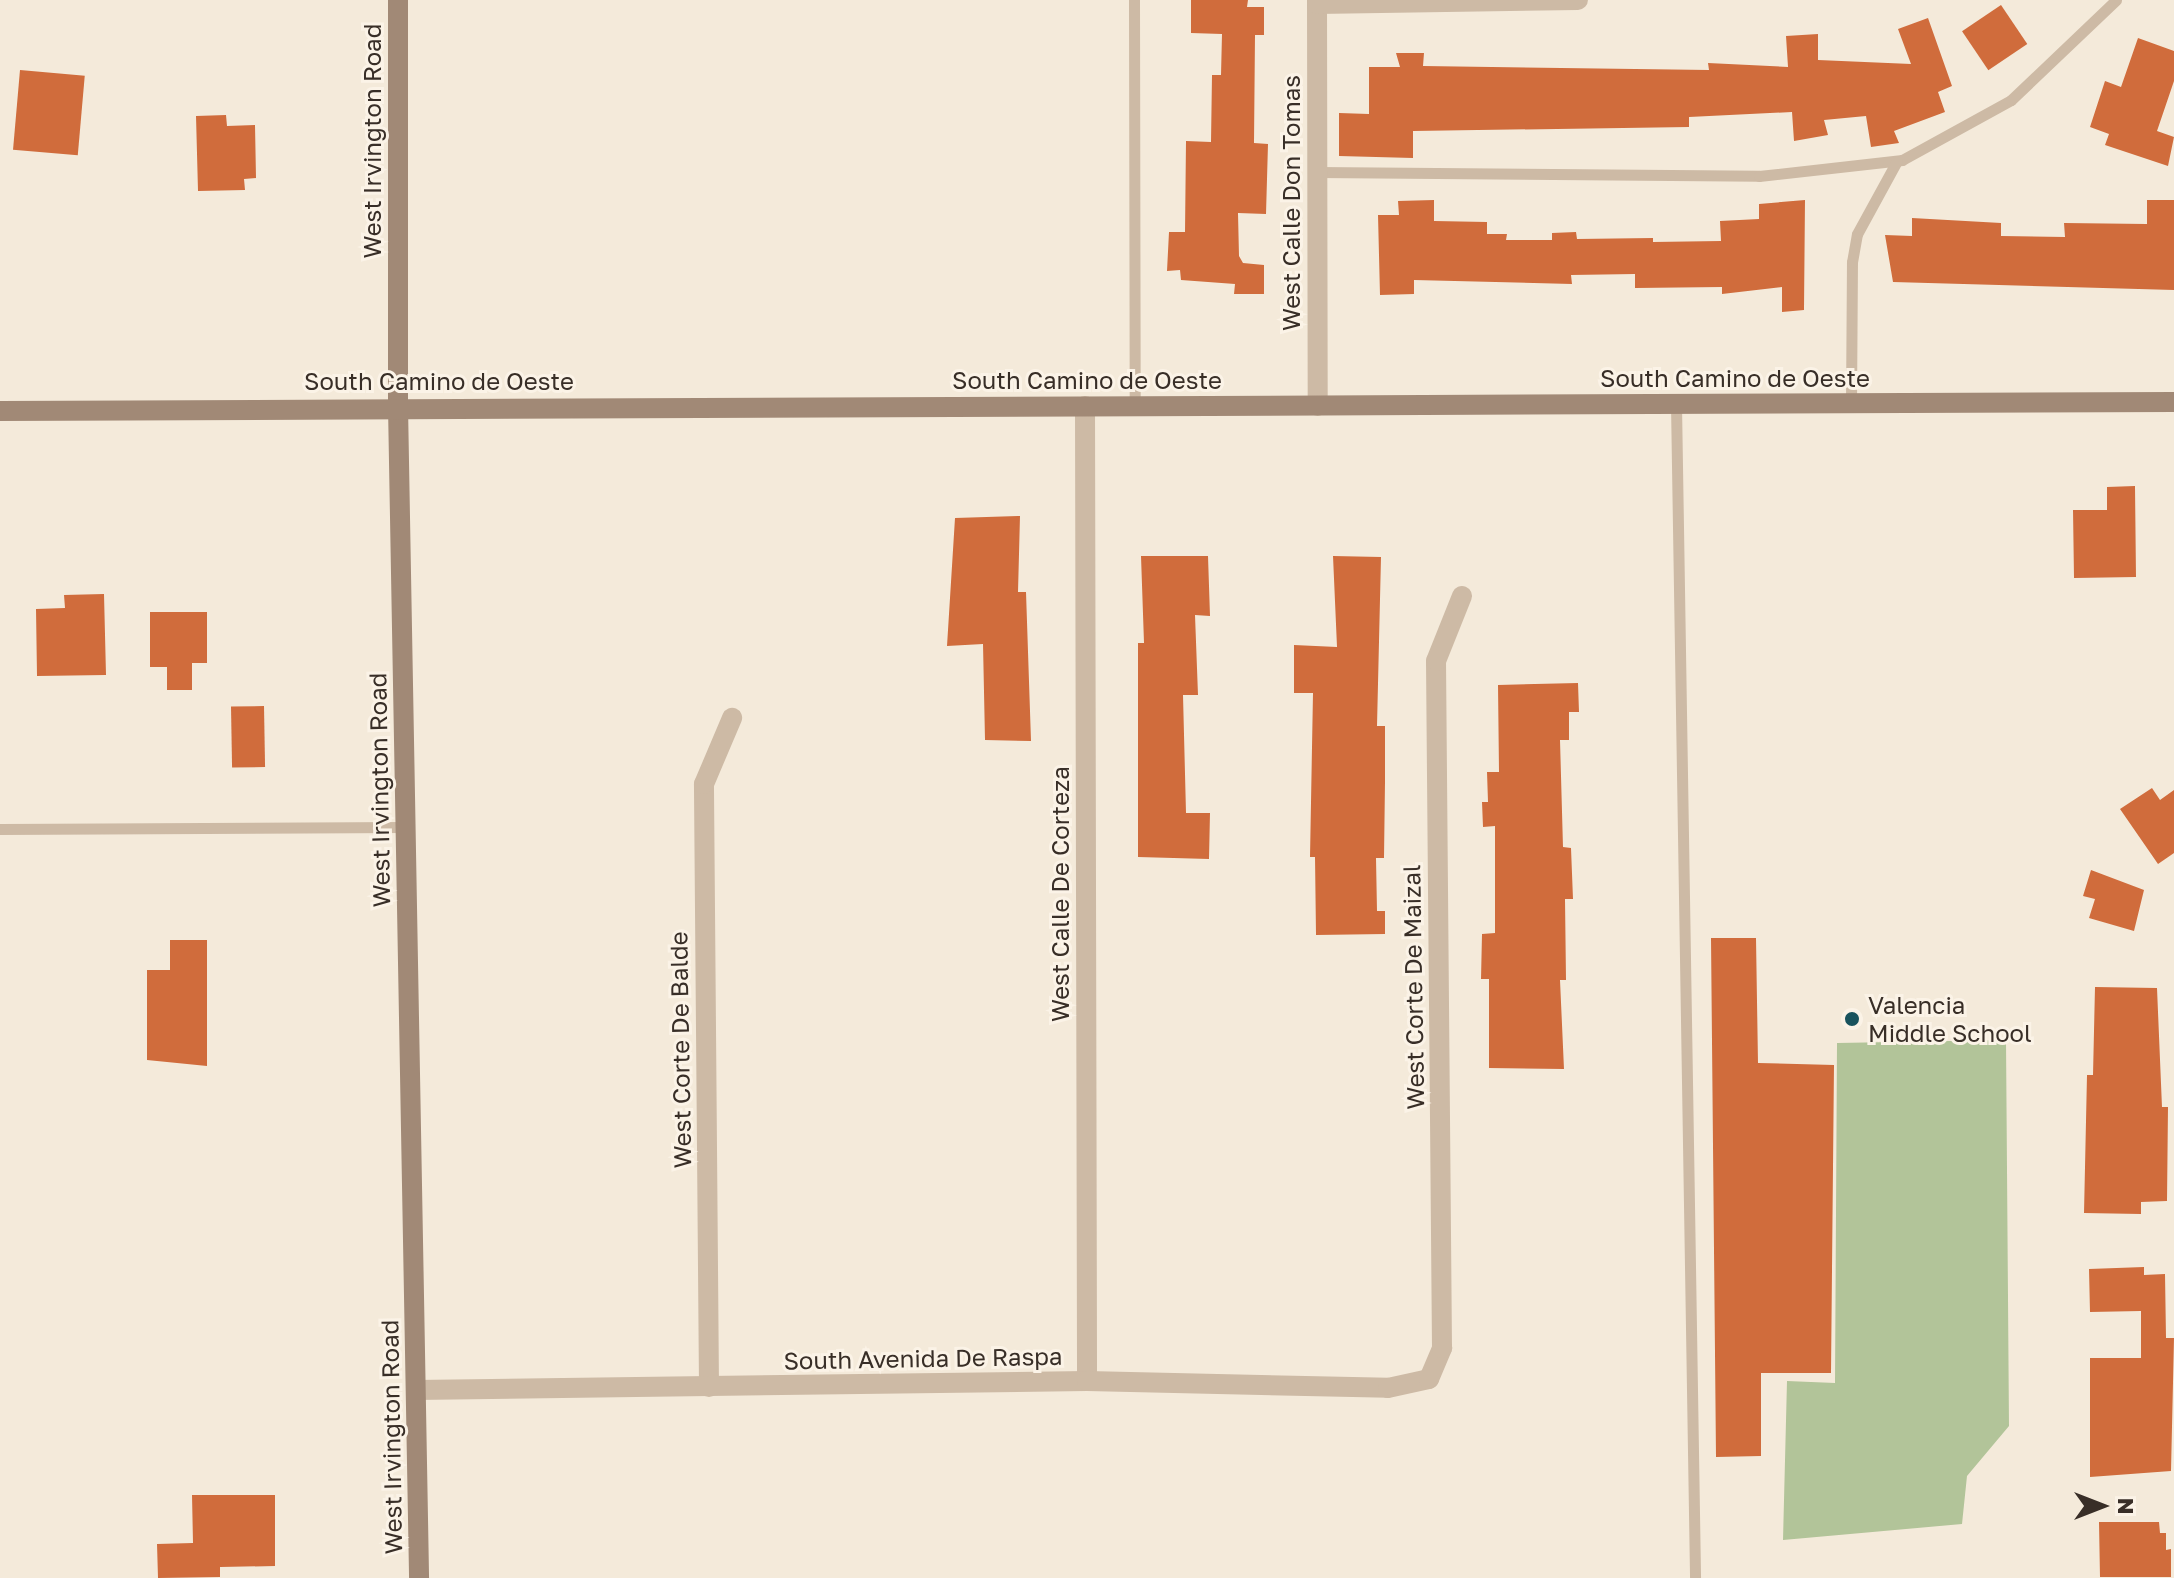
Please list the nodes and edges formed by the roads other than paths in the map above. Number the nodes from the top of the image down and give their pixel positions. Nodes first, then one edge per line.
1 (398, 0) edge
2 (1134, 0) edge
3 (1578, 0) edge
4 (2116, 0) edge
5 (1486, 1) edge
6 (1317, 2) edge
7 (1897, 161) junction
8 (1317, 172) junction
9 (2174, 402) edge
10 (1851, 403) junction
11 (1676, 404) junction
12 (398, 406) junction
13 (1085, 406) junction
14 (1135, 406) junction
15 (1318, 406) junction
16 (0, 411) edge
17 (1462, 596) dead end
18 (732, 718) dead end
19 (405, 827) junction
20 (0, 829) edge
21 (1429, 1379) joint
22 (1087, 1381) junction
23 (709, 1387) junction
24 (416, 1390) junction
25 (419, 1578) edge
26 (1695, 1578) edge

1 - 12 street, West Irvington Road
2 - 14 lane
3 - 5 street
4 - 7 lane
5 - 6 street
6 - 8 street, West Calle Don Tomas
7 - 8 lane
7 - 10 lane
8 - 15 street, West Calle Don Tomas
9 - 10 street, South Camino de Oeste
10 - 11 street, South Camino de Oeste
11 - 15 street, South Camino de Oeste
11 - 26 lane
12 - 13 street, South Camino de Oeste
12 - 16 street, South Camino de Oeste
12 - 19 street, West Irvington Road
13 - 14 street, South Camino de Oeste
13 - 22 street, West Calle De Corteza
14 - 15 street, South Camino de Oeste
17 - 21 street, West Corte De Maizal
18 - 23 street, West Corte De Balde
19 - 20 lane
19 - 24 street, West Irvington Road
21 - 22 street, South Avenida De Raspa
22 - 23 street, South Avenida De Raspa
23 - 24 street, South Avenida De Raspa
24 - 25 street, West Irvington Road

